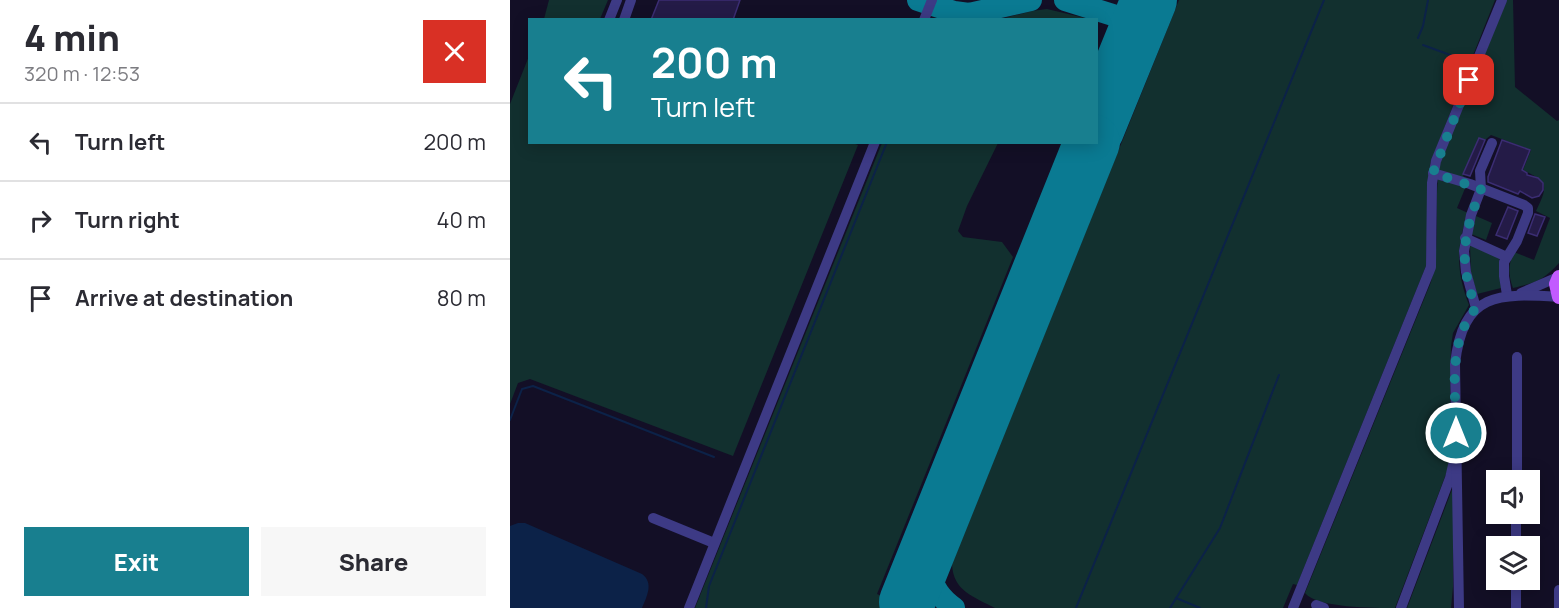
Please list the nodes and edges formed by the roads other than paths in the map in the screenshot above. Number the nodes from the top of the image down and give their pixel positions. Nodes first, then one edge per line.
1 (617, 0) edge
2 (631, 0) edge
3 (932, 0) edge
4 (1502, 0) edge
5 (610, 18) edge
6 (625, 18) edge
7 (925, 18) edge
8 (1492, 143) dead end
9 (874, 144) edge
10 (1433, 173) junction
11 (1481, 189) junction
12 (1465, 238) junction
13 (1507, 256) junction
14 (1559, 277) edge
15 (1512, 295) junction
16 (1559, 297) edge
17 (1476, 308) junction
18 (1517, 357) dead end
19 (1456, 456) junction
20 (1517, 470) edge
21 (653, 518) dead end
22 (714, 543) junction
23 (1516, 590) edge
24 (1559, 590) edge
25 (689, 608) edge
26 (1293, 608) edge
27 (1401, 608) edge
28 (1459, 608) edge
29 (1516, 608) edge
30 (1559, 608) edge

1 - 5 street
2 - 6 street
3 - 7 street
4 - 10 street
8 - 11 street
9 - 22 street
10 - 11 street
10 - 26 street
11 - 12 street
11 - 13 street
12 - 13 street
12 - 17 street
13 - 15 street
14 - 15 street
14 - 16 main road
15 - 16 street
15 - 17 street
17 - 19 street
18 - 20 street
19 - 27 street
19 - 28 street
21 - 22 street
22 - 25 street
23 - 29 street
24 - 30 street

